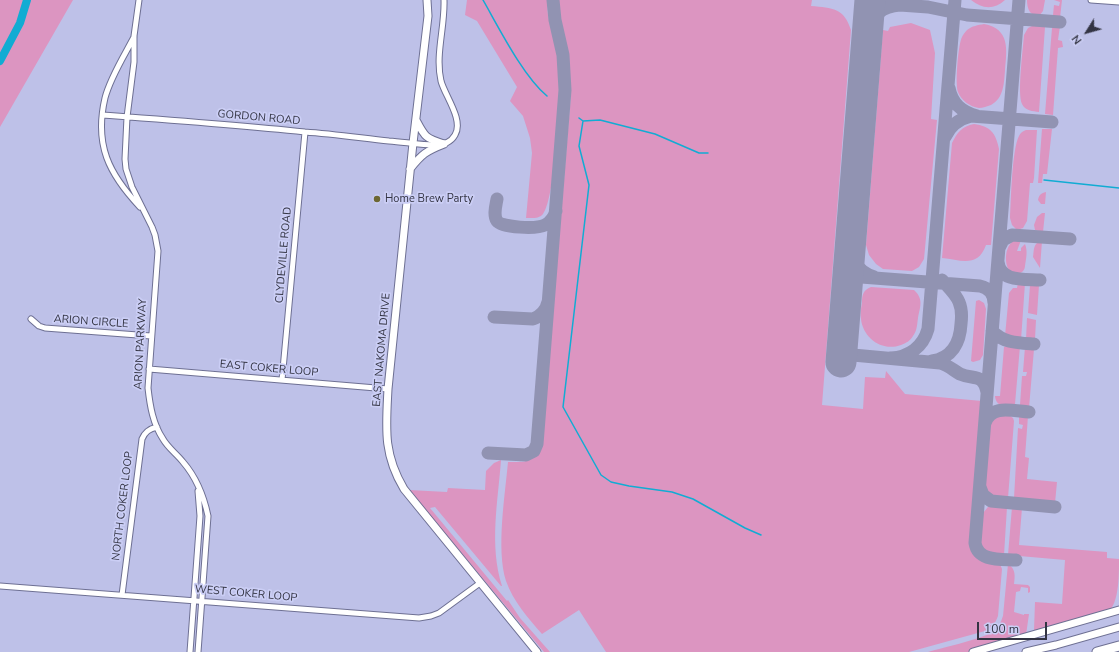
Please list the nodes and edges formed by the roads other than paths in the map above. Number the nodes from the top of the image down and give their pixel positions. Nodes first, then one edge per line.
1 (139, 0) edge
2 (427, 0) edge
3 (444, 0) edge
4 (1091, 0) edge
5 (1119, 2) edge
6 (134, 36) junction
7 (103, 115) junction
8 (127, 117) junction
9 (416, 120) junction
10 (305, 132) junction
11 (413, 143) junction
12 (444, 144) junction
13 (410, 169) junction
14 (146, 213) junction
15 (31, 319) dead end
16 (151, 336) junction
17 (149, 369) junction
18 (282, 380) junction
19 (388, 389) junction
20 (157, 427) junction
21 (198, 488) junction
22 (480, 583) junction
23 (0, 586) edge
24 (122, 596) junction
25 (195, 600) junction
26 (202, 601) junction
27 (1119, 610) edge
28 (1119, 628) edge
29 (1119, 646) edge
30 (190, 652) edge
31 (198, 652) edge
32 (537, 652) edge
33 (973, 652) edge
34 (1026, 652) edge
35 (1097, 652) edge

1 - 6 street, ARION PARKWAY
2 - 9 main road, EAST NAKOMA DRIVE
3 - 12 street
4 - 5 street
6 - 7 street, ARION PARKWAY
6 - 8 street, ARION PARKWAY
7 - 8 street, GORDON ROAD
7 - 14 street, ARION PARKWAY
8 - 10 street, GORDON ROAD
8 - 14 street, ARION PARKWAY
9 - 11 main road, EAST NAKOMA DRIVE
9 - 12 main road
10 - 11 street, GORDON ROAD
10 - 18 street, CLYDEVILLE ROAD
11 - 12 street, GORDON ROAD
11 - 13 main road, EAST NAKOMA DRIVE
12 - 13 main road
13 - 19 main road, EAST NAKOMA DRIVE
14 - 16 street, ARION PARKWAY
15 - 16 street, ARION CIRCLE
16 - 17 street, ARION PARKWAY
17 - 18 street, EAST COKER LOOP
17 - 20 street, ARION PARKWAY
18 - 19 street, EAST COKER LOOP
19 - 22 main road, EAST NAKOMA DRIVE
20 - 21 street, ARION PARKWAY
20 - 24 street, NORTH COKER LOOP
21 - 25 street, ARION PARKWAY
21 - 26 street, ARION PARKWAY
22 - 26 street, WEST COKER LOOP
22 - 32 main road, EAST NAKOMA DRIVE
23 - 24 street, WEST COKER LOOP
24 - 25 street, WEST COKER LOOP
25 - 26 street, WEST COKER LOOP
25 - 30 street, ARION PARKWAY
26 - 31 street, ARION PARKWAY
27 - 33 main road
28 - 34 main road
29 - 35 highway

